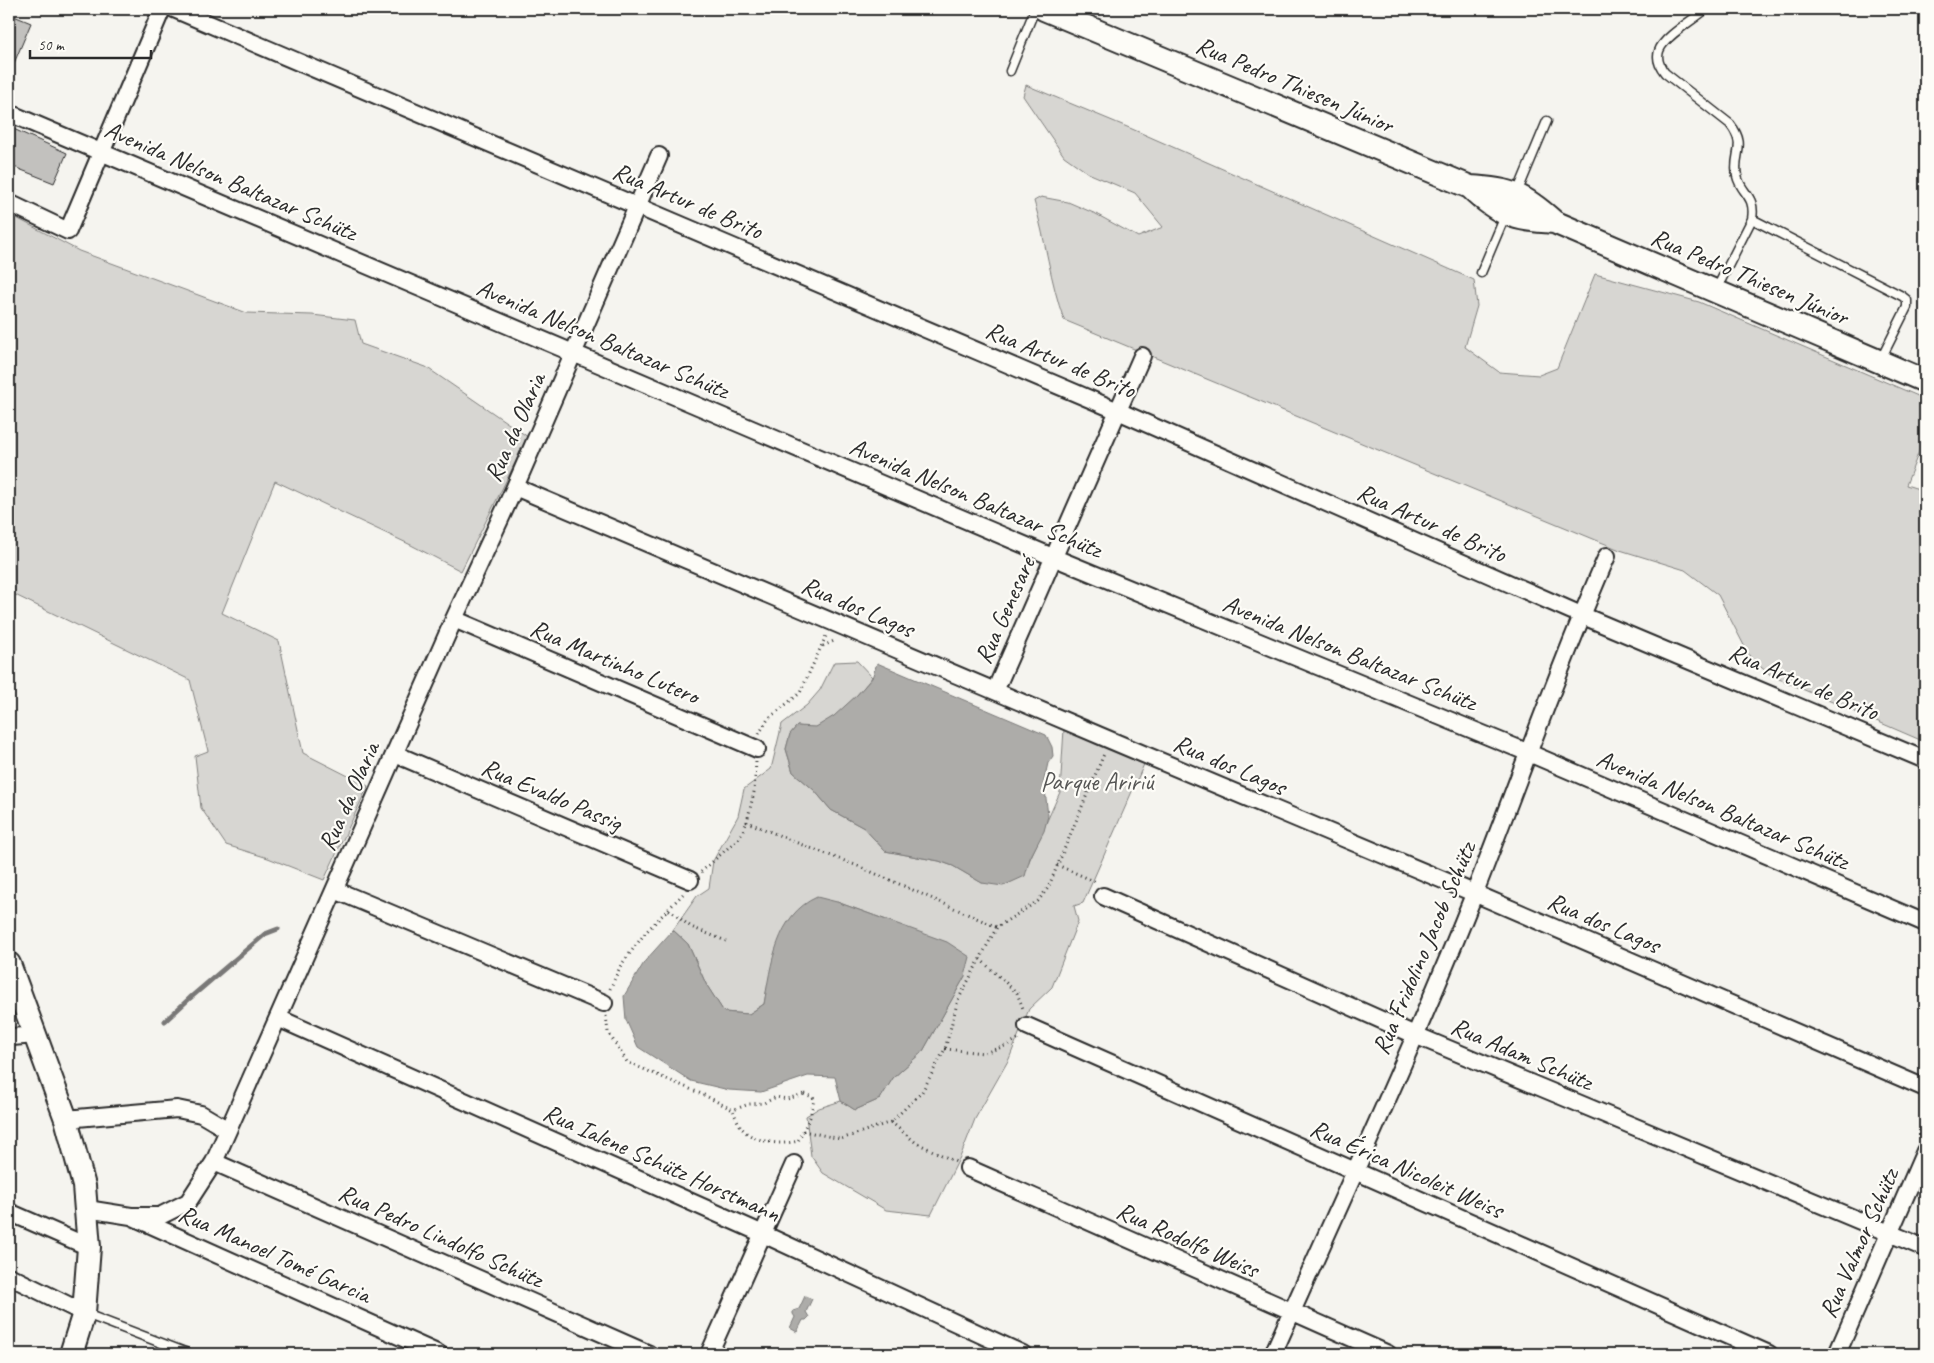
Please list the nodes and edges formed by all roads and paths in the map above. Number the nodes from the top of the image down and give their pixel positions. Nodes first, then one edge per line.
1 (162, 9) edge
2 (174, 9) edge
3 (1035, 9) edge
4 (1044, 9) edge
5 (1706, 9) edge
6 (1010, 70) dead end
7 (9, 112) edge
8 (1547, 120) dead end
9 (102, 152) junction
10 (659, 156) dead end
11 (9, 203) edge
12 (1510, 204) junction
13 (637, 206) junction
14 (1752, 219) junction
15 (1482, 272) dead end
16 (1716, 291) junction
17 (574, 353) junction
18 (1142, 356) dead end
19 (1879, 362) junction
20 (1925, 381) edge
21 (1118, 411) junction
22 (516, 487) junction
23 (1607, 556) dead end
24 (1055, 558) junction
25 (1581, 615) junction
26 (454, 619) junction
27 (823, 646) dead end
28 (995, 692) junction
29 (757, 749) junction
30 (1529, 753) junction
31 (395, 754) junction
32 (1103, 756) dead end
33 (1925, 760) edge
34 (747, 822) junction
35 (1057, 865) junction
36 (690, 880) junction
37 (335, 890) junction
38 (1474, 893) junction
39 (1103, 896) joint
40 (669, 910) junction
41 (1925, 923) edge
42 (997, 927) junction
43 (726, 941) dead end
44 (980, 959) junction
45 (9, 964) edge
46 (604, 1003) junction
47 (278, 1018) junction
48 (1027, 1026) junction
49 (35, 1035) junction
50 (1415, 1035) junction
51 (9, 1036) edge
52 (944, 1049) junction
53 (1925, 1088) edge
54 (733, 1110) junction
55 (66, 1119) junction
56 (891, 1122) junction
57 (228, 1130) junction
58 (803, 1131) junction
59 (1925, 1151) edge
60 (214, 1162) junction
61 (794, 1164) dead end
62 (968, 1168) joint
63 (1355, 1173) junction
64 (87, 1209) junction
65 (9, 1212) edge
66 (131, 1216) junction
67 (1890, 1233) junction
68 (763, 1234) junction
69 (89, 1247) junction
70 (1925, 1248) edge
71 (9, 1276) edge
72 (1291, 1312) junction
73 (84, 1313) junction
74 (71, 1354) edge
75 (190, 1354) edge
76 (439, 1354) edge
77 (649, 1354) edge
78 (709, 1354) edge
79 (1023, 1354) edge
80 (1273, 1354) edge
81 (1388, 1354) edge
82 (1769, 1354) edge
83 (1837, 1354) edge

1 - 9 street
2 - 13 street, Rua Artur de Brito
3 - 6 lane
4 - 12 main road, Rua Pedro Thiesen Júnior
5 - 14 lane
7 - 9 street, Avenida Nelson Baltazar Schütz
8 - 12 lane
9 - 11 street
9 - 17 street, Avenida Nelson Baltazar Schütz
10 - 13 street, Rua da Olaria
12 - 15 lane
12 - 16 main road, Rua Pedro Thiesen Júnior
13 - 17 street, Rua da Olaria
13 - 21 street, Rua Artur de Brito
14 - 16 lane
14 - 19 lane
16 - 19 main road, Rua Pedro Thiesen Júnior
17 - 22 street, Rua da Olaria
17 - 24 street, Avenida Nelson Baltazar Schütz
18 - 21 street, Rua Genesaré
19 - 20 main road, Rua Pedro Thiesen Júnior
21 - 24 street, Rua Genesaré
21 - 25 street, Rua Artur de Brito
22 - 26 street, Rua da Olaria
22 - 28 street, Rua dos Lagos
23 - 25 street, Rua Fridolino Jacob Schütz
24 - 28 street, Rua Genesaré
24 - 30 street, Avenida Nelson Baltazar Schütz
25 - 30 street, Rua Fridolino Jacob Schütz
25 - 33 street, Rua Artur de Brito
26 - 29 street, Rua Martinho Lutero
26 - 31 street, Rua da Olaria
27 - 29 path
28 - 38 street, Rua dos Lagos
29 - 34 path
30 - 38 street, Rua Fridolino Jacob Schütz
30 - 41 street, Avenida Nelson Baltazar Schütz
31 - 36 street, Rua Evaldo Passig
31 - 37 street, Rua da Olaria
32 - 35 path
34 - 36 path
34 - 42 path
35 - 39 path
35 - 42 path
36 - 40 path
37 - 46 street
37 - 47 street, Rua da Olaria
38 - 50 street, Rua Fridolino Jacob Schütz
38 - 53 street, Rua dos Lagos
39 - 50 street, Rua Adam Schütz
40 - 43 path
40 - 46 path
42 - 44 path
44 - 48 path
44 - 52 path
45 - 49 main road
46 - 54 path
47 - 57 street, Rua da Olaria
47 - 68 street, Rua Ialene Schütz Horstmann
48 - 52 path
48 - 63 street, Rua Érica Nicoleit Weiss
49 - 51 street
49 - 55 main road
50 - 63 street, Rua Fridolino Jacob Schütz
50 - 67 street, Rua Adam Schütz
52 - 56 path
54 - 58 path
54 - 58 path
55 - 57 street
55 - 64 main road
56 - 58 path
56 - 62 path
57 - 60 street, Rua da Olaria
59 - 67 street, Rua Valmor Schütz
60 - 66 street, Rua da Olaria
60 - 77 street, Rua Pedro Lindolfo Schütz
61 - 68 street
62 - 72 street, Rua Rodolfo Weiss
63 - 72 street, Rua Fridolino Jacob Schütz
63 - 82 street, Rua Érica Nicoleit Weiss
64 - 66 street, Rua Manoel Tomé Garcia
64 - 69 main road
65 - 69 street
66 - 76 street, Rua Manoel Tomé Garcia
67 - 70 street, Rua Adam Schütz
67 - 83 street, Rua Valmor Schütz
68 - 78 street
68 - 79 street, Rua Ialene Schütz Horstmann
69 - 73 main road
71 - 73 street
72 - 80 street, Rua Fridolino Jacob Schütz
72 - 81 street, Rua Rodolfo Weiss
73 - 74 main road
73 - 75 lane

